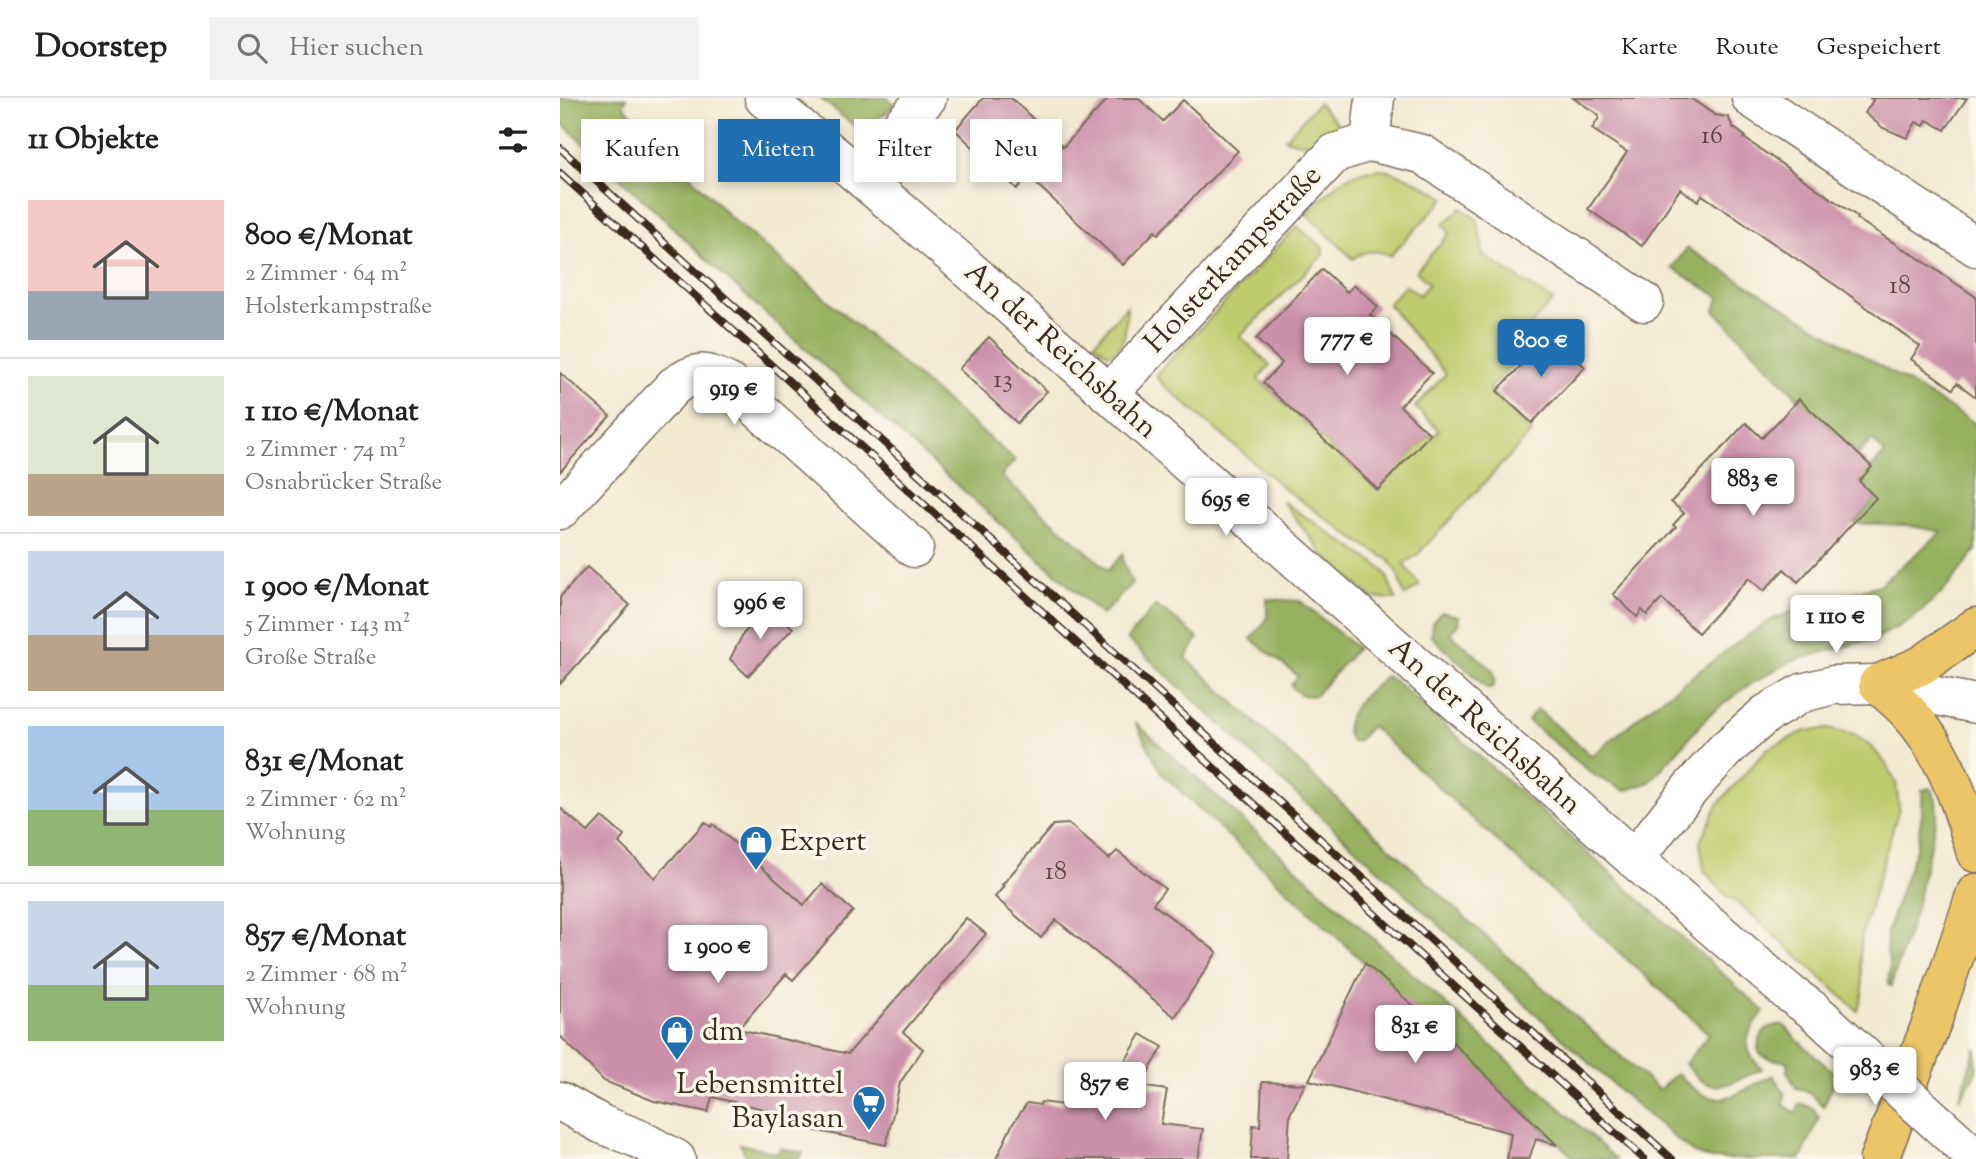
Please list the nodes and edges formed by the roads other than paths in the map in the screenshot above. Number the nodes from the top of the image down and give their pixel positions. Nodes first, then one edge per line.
1 (764, 98) edge
2 (927, 98) edge
3 (1375, 98) edge
4 (1751, 98) edge
5 (907, 119) edge
6 (1370, 142) junction
7 (854, 171) edge
8 (867, 182) edge
9 (1976, 247) edge
10 (1644, 302) dead end
11 (1108, 394) junction
12 (560, 510) edge
13 (915, 548) dead end
14 (1976, 627) edge
15 (1878, 684) junction
16 (1976, 704) edge
17 (1976, 853) edge
18 (1634, 859) junction
19 (1976, 893) edge
20 (560, 1101) edge
21 (1976, 1158) edge
22 (677, 1159) edge
23 (1879, 1159) edge

1 - 7 street, An der Reichsbahn
2 - 5 street
3 - 6 street
4 - 9 street
6 - 10 street
6 - 11 street, Holsterkampstraße
8 - 11 street, An der Reichsbahn
11 - 18 street, An der Reichsbahn
12 - 13 street
14 - 15 main road
15 - 16 street
15 - 17 main road
15 - 18 street
18 - 21 street, An der Reichsbahn, bridge
19 - 23 main road
20 - 22 street

